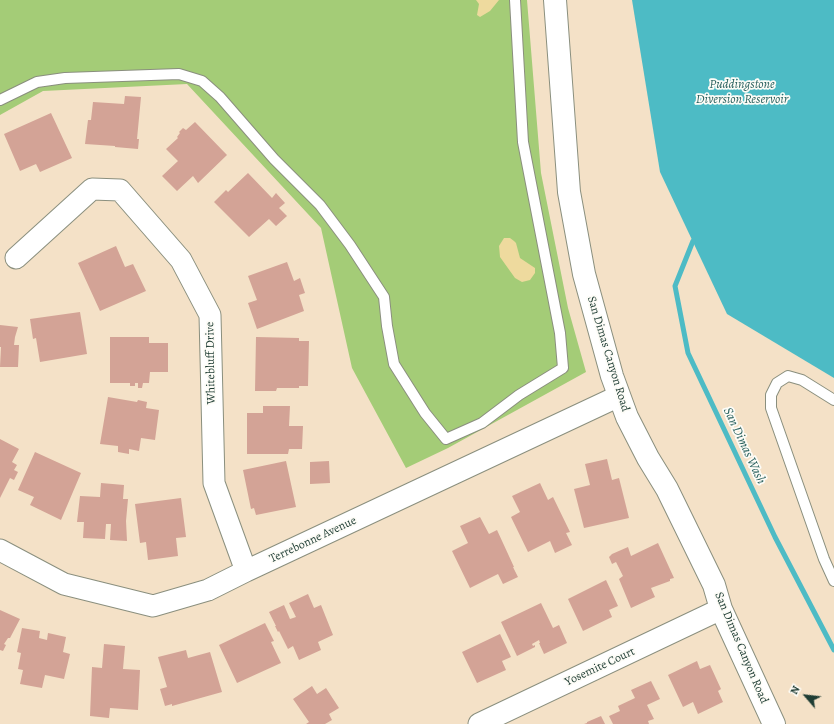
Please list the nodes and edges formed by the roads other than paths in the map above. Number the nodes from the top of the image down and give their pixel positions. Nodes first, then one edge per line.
1 (515, 0) edge
2 (555, 0) edge
3 (0, 100) edge
4 (16, 258) dead end
5 (619, 396) junction
6 (834, 400) edge
7 (0, 550) edge
8 (246, 571) junction
9 (834, 581) edge
10 (721, 610) junction
11 (479, 724) edge
12 (774, 724) edge

1 - 3 lane
2 - 5 street, San Dimas Canyon Road
4 - 8 street, Whitebluff Drive
5 - 8 street, Terrebonne Avenue
5 - 10 street, San Dimas Canyon Road
6 - 9 lane
7 - 8 street, Terrebonne Avenue
10 - 11 street, Yosemite Court
10 - 12 street, San Dimas Canyon Road

